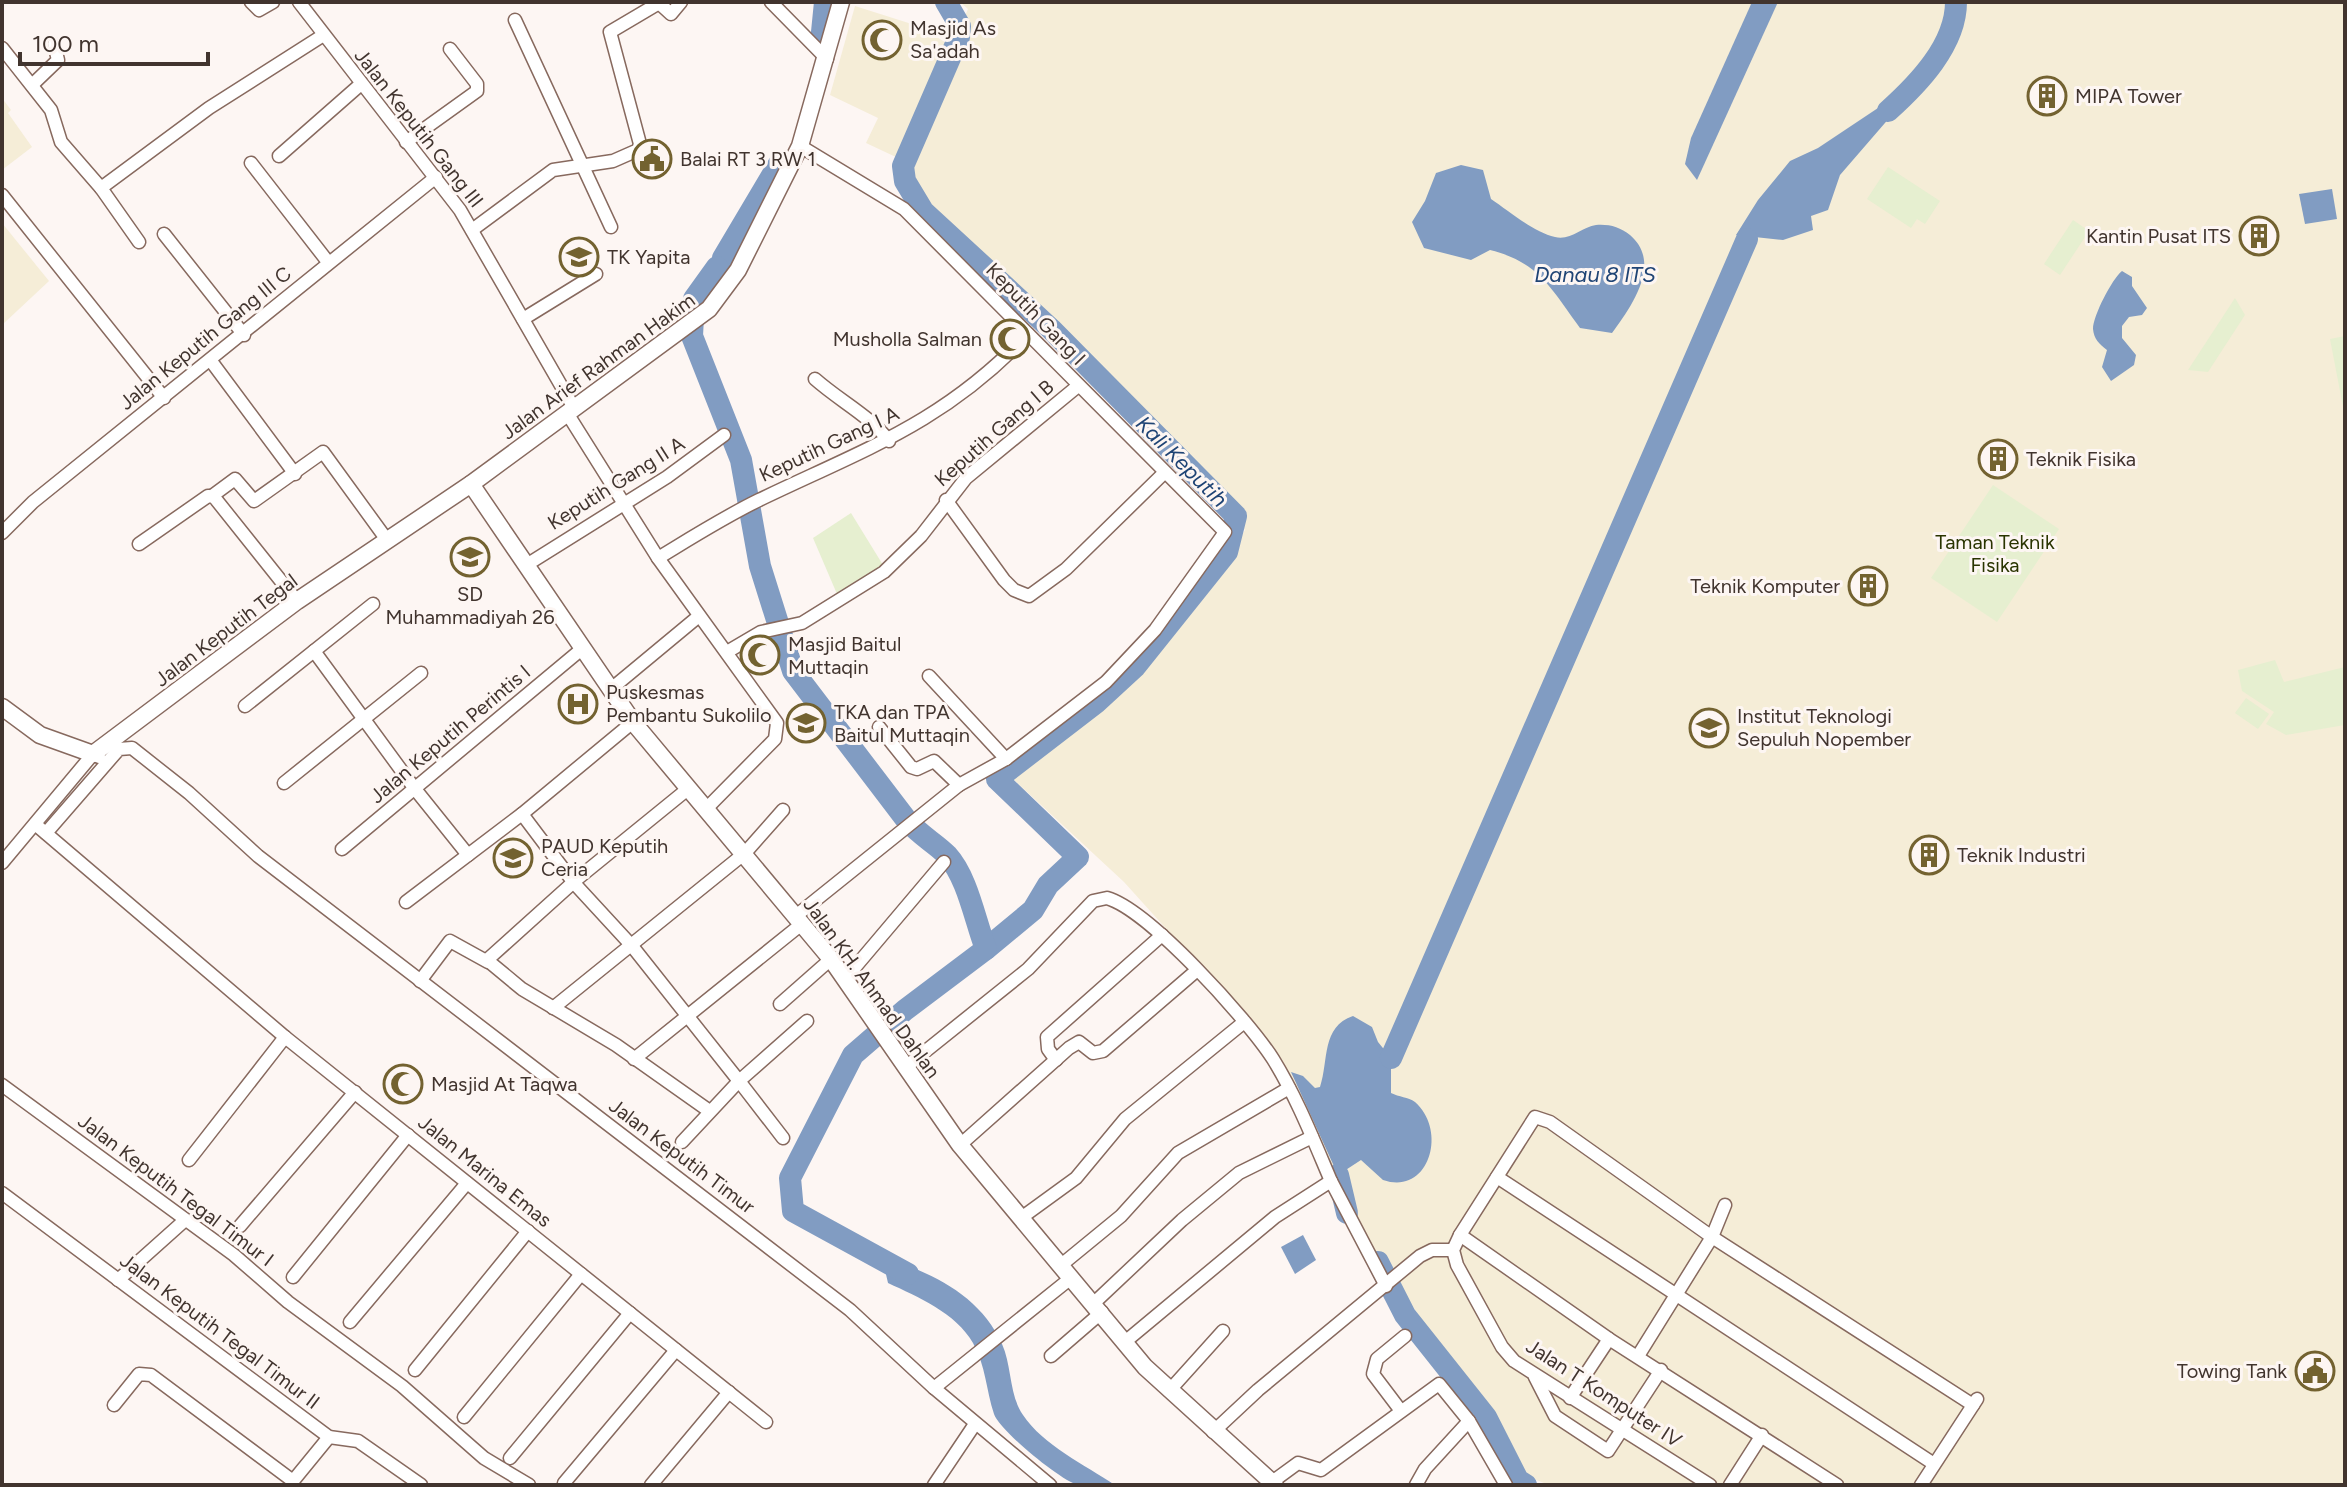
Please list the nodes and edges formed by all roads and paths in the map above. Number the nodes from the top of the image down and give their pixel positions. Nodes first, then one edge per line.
1 (251, 2) edge
2 (273, 2) edge
3 (299, 2) edge
4 (681, 2) edge
5 (771, 2) edge
6 (841, 2) edge
7 (515, 20) dead end
8 (322, 36) junction
9 (54, 44) dead end
10 (2, 48) edge
11 (450, 49) dead end
12 (827, 59) junction
13 (361, 84) junction
14 (32, 85) junction
15 (406, 142) junction
16 (800, 146) junction
17 (279, 156) dead end
18 (251, 163) dead end
19 (584, 164) junction
20 (436, 177) junction
21 (101, 188) junction
22 (2, 195) edge
23 (611, 227) dead end
24 (472, 230) junction
25 (164, 234) dead end
26 (139, 242) dead end
27 (328, 262) junction
28 (596, 274) dead end
29 (523, 319) junction
30 (1028, 334) junction
31 (244, 335) junction
32 (211, 361) junction
33 (815, 379) dead end
34 (1078, 386) junction
35 (164, 398) junction
36 (571, 410) junction
37 (724, 435) dead end
38 (889, 441) junction
39 (1164, 473) junction
40 (295, 474) junction
41 (471, 484) junction
42 (212, 496) junction
43 (946, 500) junction
44 (625, 502) junction
45 (2, 533) edge
46 (387, 540) junction
47 (139, 544) dead end
48 (658, 558) junction
49 (528, 564) junction
50 (297, 601) junction
51 (373, 604) dead end
52 (699, 616) junction
53 (583, 648) junction
54 (314, 651) junction
55 (727, 652) junction
56 (421, 673) dead end
57 (929, 676) dead end
58 (611, 689) junction
59 (245, 706) dead end
60 (2, 707) edge
61 (363, 720) junction
62 (633, 722) junction
63 (879, 727) dead end
64 (100, 757) junction
65 (1006, 759) junction
66 (284, 783) dead end
67 (959, 785) junction
68 (689, 788) junction
69 (415, 789) junction
70 (706, 809) junction
71 (783, 810) dead end
72 (522, 814) junction
73 (35, 824) junction
74 (46, 833) junction
75 (342, 849) dead end
76 (745, 853) junction
77 (468, 855) junction
78 (944, 862) dead end
79 (2, 863) edge
80 (574, 883) junction
81 (406, 902) dead end
82 (800, 919) junction
83 (1162, 935) junction
84 (632, 946) junction
85 (489, 958) junction
86 (831, 959) junction
87 (1196, 971) junction
88 (845, 979) junction
89 (420, 981) junction
90 (780, 1004) dead end
91 (553, 1008) junction
92 (686, 1016) junction
93 (807, 1021) dead end
94 (1243, 1023) junction
95 (285, 1037) junction
96 (634, 1059) junction
97 (1056, 1060) junction
98 (907, 1066) junction
99 (739, 1081) junction
100 (2, 1085) edge
101 (1289, 1088) junction
102 (355, 1092) junction
103 (708, 1110) junction
104 (408, 1135) junction
105 (1312, 1137) junction
106 (783, 1138) dead end
107 (682, 1142) dead end
108 (960, 1145) junction
109 (189, 1160) dead end
110 (1497, 1177) junction
111 (1331, 1181) junction
112 (467, 1183) junction
113 (2, 1193) edge
114 (1725, 1205) dead end
115 (1021, 1218) junction
116 (184, 1221) junction
117 (240, 1226) dead end
118 (528, 1231) junction
119 (1460, 1235) junction
120 (1712, 1237) junction
121 (1453, 1250) junction
122 (1066, 1272) junction
123 (581, 1274) junction
124 (293, 1277) dead end
125 (118, 1280) junction
126 (1390, 1283) junction
127 (1676, 1294) junction
128 (1098, 1308) junction
129 (630, 1313) junction
130 (350, 1322) dead end
131 (1223, 1331) dead end
132 (1405, 1336) dead end
133 (1609, 1339) junction
134 (1126, 1341) junction
135 (676, 1350) junction
136 (1051, 1356) dead end
137 (1638, 1356) junction
138 (415, 1370) dead end
139 (1661, 1370) junction
140 (1534, 1376) junction
141 (934, 1388) junction
142 (1169, 1391) junction
143 (729, 1392) junction
144 (1570, 1398) junction
145 (114, 1405) dead end
146 (1401, 1411) junction
147 (464, 1417) dead end
148 (1469, 1421) junction
149 (766, 1422) dead end
150 (975, 1424) junction
151 (1622, 1430) junction
152 (1213, 1432) junction
153 (1762, 1435) junction
154 (329, 1437) junction
155 (510, 1458) dead end
156 (1934, 1464) junction
157 (564, 1483) dead end
158 (1274, 1484) edge
159 (421, 1485) edge
160 (529, 1485) edge
161 (651, 1485) edge
162 (934, 1485) edge
163 (1050, 1485) edge
164 (1416, 1485) edge
165 (1506, 1485) edge
166 (1710, 1485) edge
167 (1730, 1485) edge
168 (1837, 1485) edge
169 (1921, 1485) edge

1 - 2 street
3 - 8 street, Jalan Keputih Gang III
4 - 19 street
5 - 12 street
6 - 12 street, Jalan Arief Rahman Hakim
7 - 19 street
8 - 13 street, Jalan Keputih Gang III
8 - 21 street
9 - 14 street
10 - 14 street
11 - 15 street
12 - 16 street, Jalan Arief Rahman Hakim
13 - 15 street, Jalan Keputih Gang III
13 - 17 street
14 - 21 street
15 - 20 street, Jalan Keputih Gang III
16 - 30 street, Keputih Gang I
16 - 36 street, Jalan Arief Rahman Hakim
18 - 27 street
19 - 23 street
19 - 24 street
20 - 24 street, Jalan Keputih Gang III
20 - 27 street, Jalan Keputih Gang III C
21 - 26 street
22 - 35 street
24 - 29 street, Jalan Keputih Gang III
25 - 31 street
27 - 31 street, Jalan Keputih Gang III C
28 - 29 street
29 - 36 street, Jalan Keputih Gang III
30 - 34 street, Keputih Gang I
30 - 38 street, Keputih Gang I A
31 - 32 street, Jalan Keputih Gang III C
32 - 35 street, Jalan Keputih Gang III C
32 - 40 street
33 - 38 street
34 - 39 street, Keputih Gang I
34 - 43 street, Keputih Gang I B
35 - 45 street, Jalan Keputih Gang III C
36 - 41 street, Jalan Arief Rahman Hakim
36 - 44 street, Jalan Keputih Gang III
37 - 44 street, Keputih Gang II A
38 - 48 street, Keputih Gang I A
39 - 43 street
39 - 65 street, Keputih Gang I
40 - 42 street
40 - 46 street
41 - 46 street, Jalan Keputih Tegal
41 - 49 street, Jalan KH. Ahmad Dahlan
42 - 47 street
42 - 50 street
43 - 55 street, Keputih Gang I B
44 - 48 street, Jalan Keputih Gang III
44 - 49 street, Keputih Gang II A
46 - 50 street, Jalan Keputih Tegal
48 - 52 street, Jalan Keputih Gang III
49 - 53 street, Jalan KH. Ahmad Dahlan
50 - 64 street, Jalan Keputih Tegal
51 - 54 street
52 - 55 street, Jalan Keputih Gang III
52 - 58 street
53 - 58 street, Jalan KH. Ahmad Dahlan
53 - 69 street, Jalan Keputih Perintis I
54 - 59 street
54 - 61 street
55 - 70 street, Jalan Keputih Gang III
56 - 61 street
57 - 65 street
58 - 62 street, Jalan KH. Ahmad Dahlan
60 - 64 street
61 - 66 street
61 - 69 street
62 - 68 street, Jalan KH. Ahmad Dahlan
62 - 72 street
63 - 67 street
64 - 73 street
64 - 74 street
64 - 89 street, Jalan Keputih Timur
65 - 67 street
67 - 82 street
68 - 70 street, Jalan KH. Ahmad Dahlan
68 - 80 street
69 - 75 street, Jalan Keputih Perintis I
69 - 77 street
70 - 76 street, Jalan KH. Ahmad Dahlan
71 - 76 street
72 - 77 street
72 - 80 street
73 - 74 street, Jalan Marina Emas
73 - 79 street
74 - 95 street, Jalan Marina Emas
76 - 82 street, Jalan KH. Ahmad Dahlan
76 - 84 street
77 - 81 street
78 - 88 street
80 - 84 street
80 - 85 street
82 - 86 street, Jalan KH. Ahmad Dahlan
82 - 92 street
83 - 87 street
83 - 97 street
83 - 98 street
84 - 91 street
84 - 92 street
85 - 89 street
85 - 91 street
86 - 88 street, Jalan KH. Ahmad Dahlan
86 - 90 street
87 - 94 street
87 - 97 street
88 - 98 street, Jalan KH. Ahmad Dahlan
89 - 141 street, Jalan Keputih Timur
91 - 96 street
92 - 96 street
92 - 99 street
93 - 99 street
94 - 101 street
94 - 115 street
95 - 102 street, Jalan Marina Emas
95 - 109 street
96 - 103 street
97 - 108 street
98 - 108 street, Jalan KH. Ahmad Dahlan
99 - 103 street
99 - 106 street
100 - 116 street, Jalan Keputih Tegal Timur I
101 - 105 street
101 - 122 street
102 - 104 street, Jalan Marina Emas
102 - 117 street
103 - 107 street
104 - 112 street, Jalan Marina Emas
104 - 124 street
105 - 111 street
105 - 128 street
108 - 115 street, Jalan KH. Ahmad Dahlan
110 - 119 street
110 - 120 street
110 - 127 street
111 - 126 street
111 - 134 street
112 - 118 street, Jalan Marina Emas
112 - 130 street
113 - 125 street, Jalan Keputih Tegal Timur II
114 - 120 street
115 - 122 street, Jalan KH. Ahmad Dahlan
116 - 125 street
116 - 160 street, Jalan Keputih Tegal Timur I
118 - 123 street, Jalan Marina Emas
118 - 138 street
119 - 121 street
119 - 133 street
120 - 127 street
120 - 156 street
121 - 126 street
121 - 140 street, Jalan T Komputer IV
122 - 128 street, Jalan KH. Ahmad Dahlan
122 - 141 street
123 - 129 street, Jalan Marina Emas
123 - 147 street
125 - 154 street, Jalan Keputih Tegal Timur II
126 - 152 street
127 - 137 street
127 - 156 street
128 - 134 street, Jalan KH. Ahmad Dahlan
128 - 136 street
129 - 135 street, Jalan Marina Emas
129 - 155 street
131 - 142 street
132 - 146 street
133 - 137 street
133 - 144 street
134 - 142 street, Jalan KH. Ahmad Dahlan
135 - 143 street, Jalan Marina Emas
135 - 157 street
137 - 139 street
139 - 151 street
139 - 153 street
140 - 144 street, Jalan T Komputer IV
140 - 151 street
141 - 150 street, Jalan Keputih Timur
142 - 152 street, Jalan KH. Ahmad Dahlan
143 - 149 street, Jalan Marina Emas
143 - 161 street
144 - 151 street, Jalan T Komputer IV
145 - 154 street
146 - 148 street
146 - 158 street
148 - 164 street
148 - 165 street
150 - 162 street
150 - 163 street, Jalan Keputih Timur
151 - 166 street, Jalan T Komputer IV
152 - 158 street, Jalan KH. Ahmad Dahlan
153 - 167 street
153 - 168 street
154 - 159 street, Jalan Keputih Tegal Timur II
156 - 169 street

